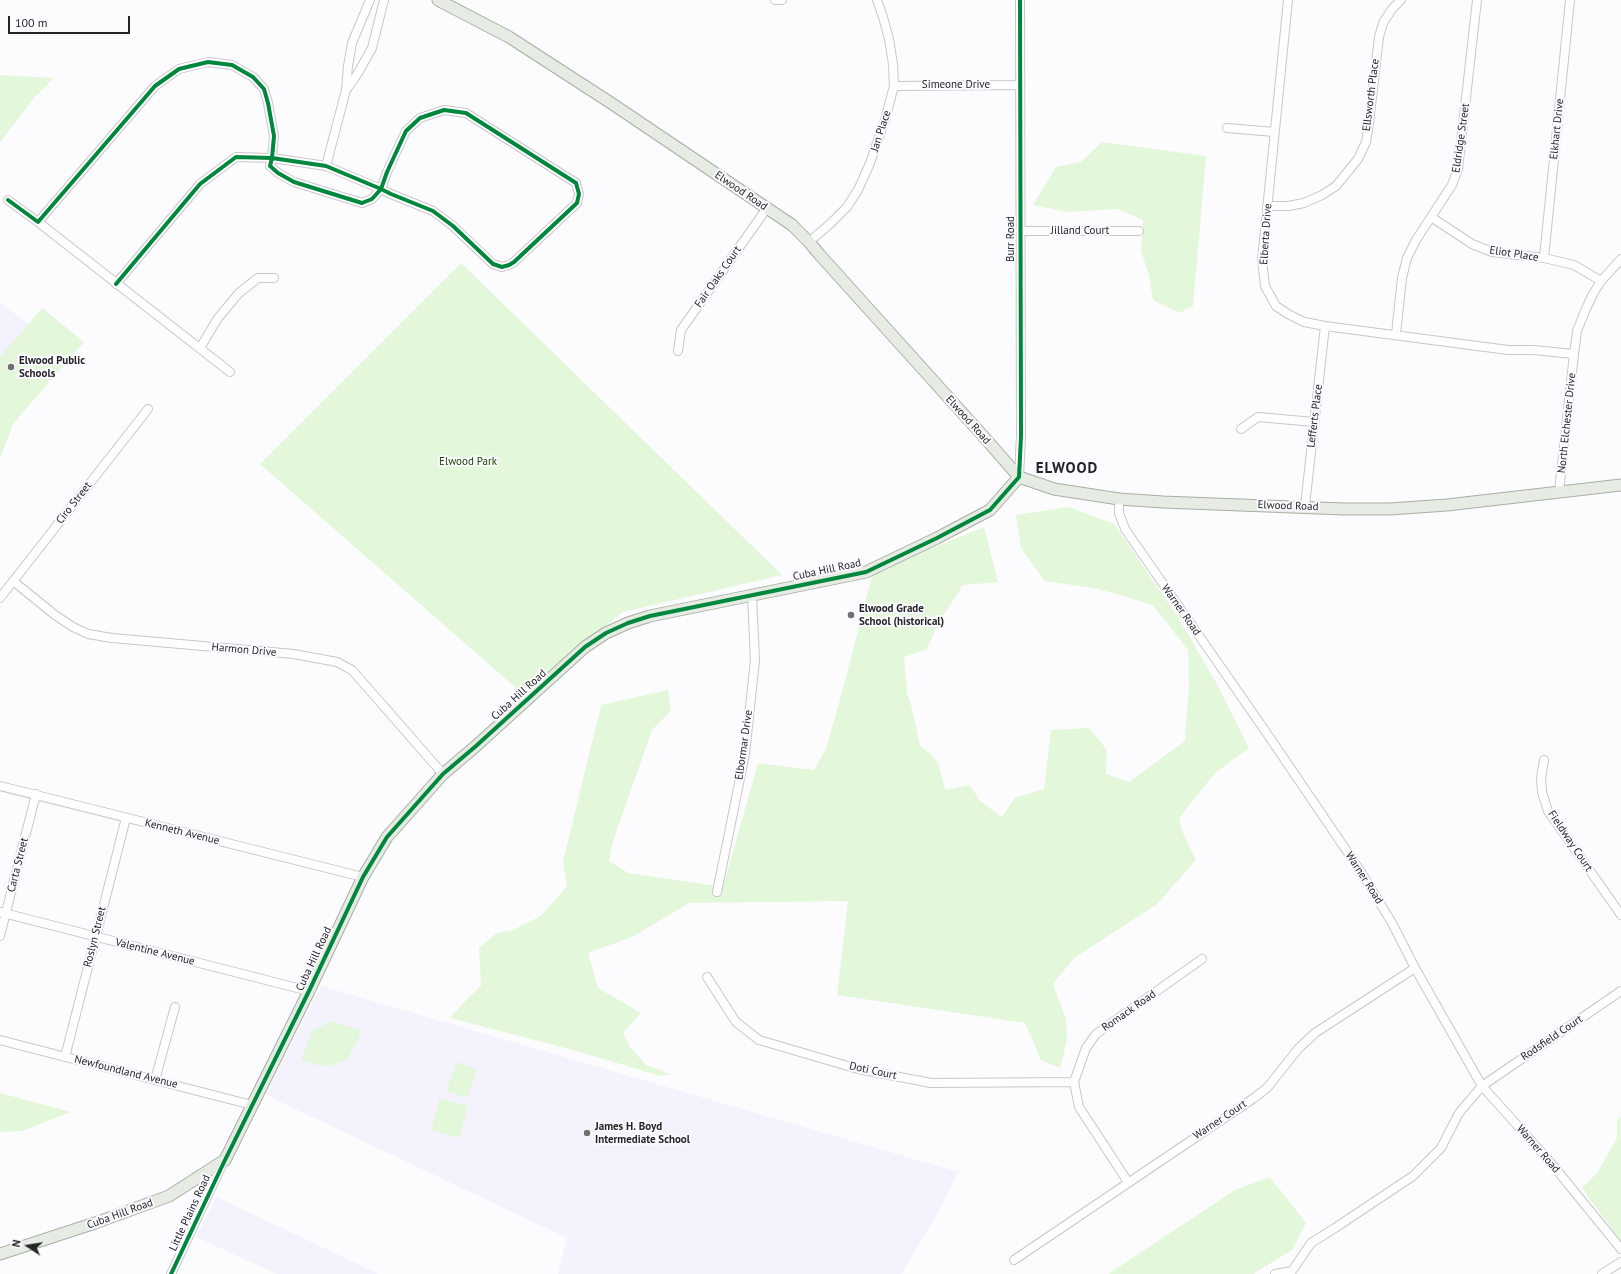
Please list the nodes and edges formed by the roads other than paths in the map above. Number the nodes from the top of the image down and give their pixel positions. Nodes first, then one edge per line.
1 (370, 0) edge
2 (384, 0) edge
3 (438, 0) edge
4 (775, 0) edge
5 (782, 0) edge
6 (877, 0) edge
7 (1020, 0) edge
8 (1288, 0) edge
9 (1401, 0) edge
10 (1477, 0) edge
11 (1570, 0) edge
12 (1019, 85) junction
13 (894, 86) junction
14 (346, 90) junction
15 (1227, 128) dead end
16 (1274, 132) junction
17 (272, 158) junction
18 (326, 166) junction
19 (381, 190) junction
20 (8, 200) dead end
21 (1267, 206) junction
22 (767, 208) junction
23 (1431, 217) junction
24 (38, 222) junction
25 (1020, 231) junction
26 (1139, 231) dead end
27 (809, 242) junction
28 (1544, 258) junction
29 (1621, 259) edge
30 (274, 278) dead end
31 (1602, 281) junction
32 (116, 284) junction
33 (1325, 326) junction
34 (1396, 334) junction
35 (200, 348) junction
36 (678, 351) dead end
37 (1574, 354) junction
38 (230, 372) dead end
39 (148, 409) dead end
40 (1314, 422) junction
41 (1241, 429) dead end
42 (1019, 477) junction
43 (1621, 485) edge
44 (1559, 492) junction
45 (1119, 499) junction
46 (1305, 506) junction
47 (13, 581) junction
48 (752, 596) junction
49 (0, 598) edge
50 (1544, 760) dead end
51 (443, 774) junction
52 (0, 786) edge
53 (36, 794) junction
54 (126, 818) junction
55 (363, 877) junction
56 (717, 892) dead end
57 (3, 913) edge
58 (1621, 915) edge
59 (0, 936) edge
60 (95, 937) junction
61 (1202, 960) dead end
62 (1415, 968) junction
63 (706, 977) dead end
64 (309, 991) junction
65 (1621, 991) edge
66 (175, 1007) dead end
67 (0, 1040) edge
68 (66, 1057) junction
69 (155, 1080) junction
70 (1074, 1082) junction
71 (1482, 1086) junction
72 (252, 1105) junction
73 (225, 1160) junction
74 (1128, 1182) junction
75 (1621, 1250) edge
76 (0, 1254) edge
77 (1014, 1260) dead end
78 (1621, 1262) edge
79 (172, 1274) edge
80 (1275, 1274) edge
81 (1602, 1274) edge

1 - 14 street
2 - 14 street
3 - 22 main road, Elwood Road
4 - 5 street
6 - 13 street, Jan Place
7 - 12 street, Burr Road
8 - 16 street, Elberta Drive
9 - 21 street, Ellsworth Place
10 - 23 street, Eldridge Street
11 - 28 street, Elkhart Drive
12 - 13 street, Simeone Drive
12 - 25 street, Burr Road
13 - 27 street, Jan Place
14 - 18 street
15 - 16 street
16 - 21 street, Elberta Drive
17 - 18 street
17 - 19 street
17 - 24 street
17 - 32 street
18 - 19 street
19 - 19 street
20 - 24 street
21 - 33 street, Elberta Drive
22 - 27 main road, Elwood Road
22 - 36 street, Fair Oaks Court
23 - 28 street, Eliot Place
23 - 34 street, Eldridge Street
24 - 32 street
25 - 26 street, Jilland Court
25 - 42 street, Burr Road
27 - 42 main road, Elwood Road
28 - 31 street, Eliot Place
29 - 31 street, North Elchester Drive
30 - 35 street
31 - 37 street, North Elchester Drive
32 - 35 street
33 - 34 street, Elberta Drive
33 - 40 street, Lefferts Place
34 - 37 street, Elberta Drive
35 - 38 street
37 - 44 street, North Elchester Drive
39 - 47 street, Ciro Street
40 - 41 street
40 - 46 street, Lefferts Place
42 - 45 main road, Elwood Road
42 - 48 main road, Cuba Hill Road
43 - 44 main road, Elwood Road
44 - 46 main road, Elwood Road
45 - 46 main road, Elwood Road
45 - 62 street, Warner Road
47 - 49 street, Ciro Street
47 - 51 street, Harmon Drive
48 - 51 main road, Cuba Hill Road
48 - 56 street, Elbormar Drive
50 - 58 street, Fieldway Court
51 - 55 main road, Cuba Hill Road
52 - 53 street, Kenneth Avenue
53 - 54 street, Kenneth Avenue
53 - 57 street, Carta Street
54 - 55 street, Kenneth Avenue
54 - 60 street, Roslyn Street
55 - 64 main road, Cuba Hill Road
57 - 59 street, Carta Street
57 - 60 street, Valentine Avenue
60 - 64 street, Valentine Avenue
60 - 68 street, Roslyn Street
61 - 70 street, Romack Road
62 - 71 street, Warner Road
62 - 74 street, Warner Court
63 - 70 street, Doti Court
64 - 72 main road, Cuba Hill Road
65 - 71 street, Rodsfield Court
66 - 69 street
67 - 68 street, Newfoundland Avenue
68 - 69 street, Newfoundland Avenue
69 - 72 street, Newfoundland Avenue
70 - 74 street
71 - 75 street, Warner Road
71 - 80 street, Rodsfield Court
72 - 73 main road, Cuba Hill Road
73 - 76 main road, Cuba Hill Road
73 - 79 street, Little Plains Road
74 - 77 street, Warner Court
78 - 81 street

